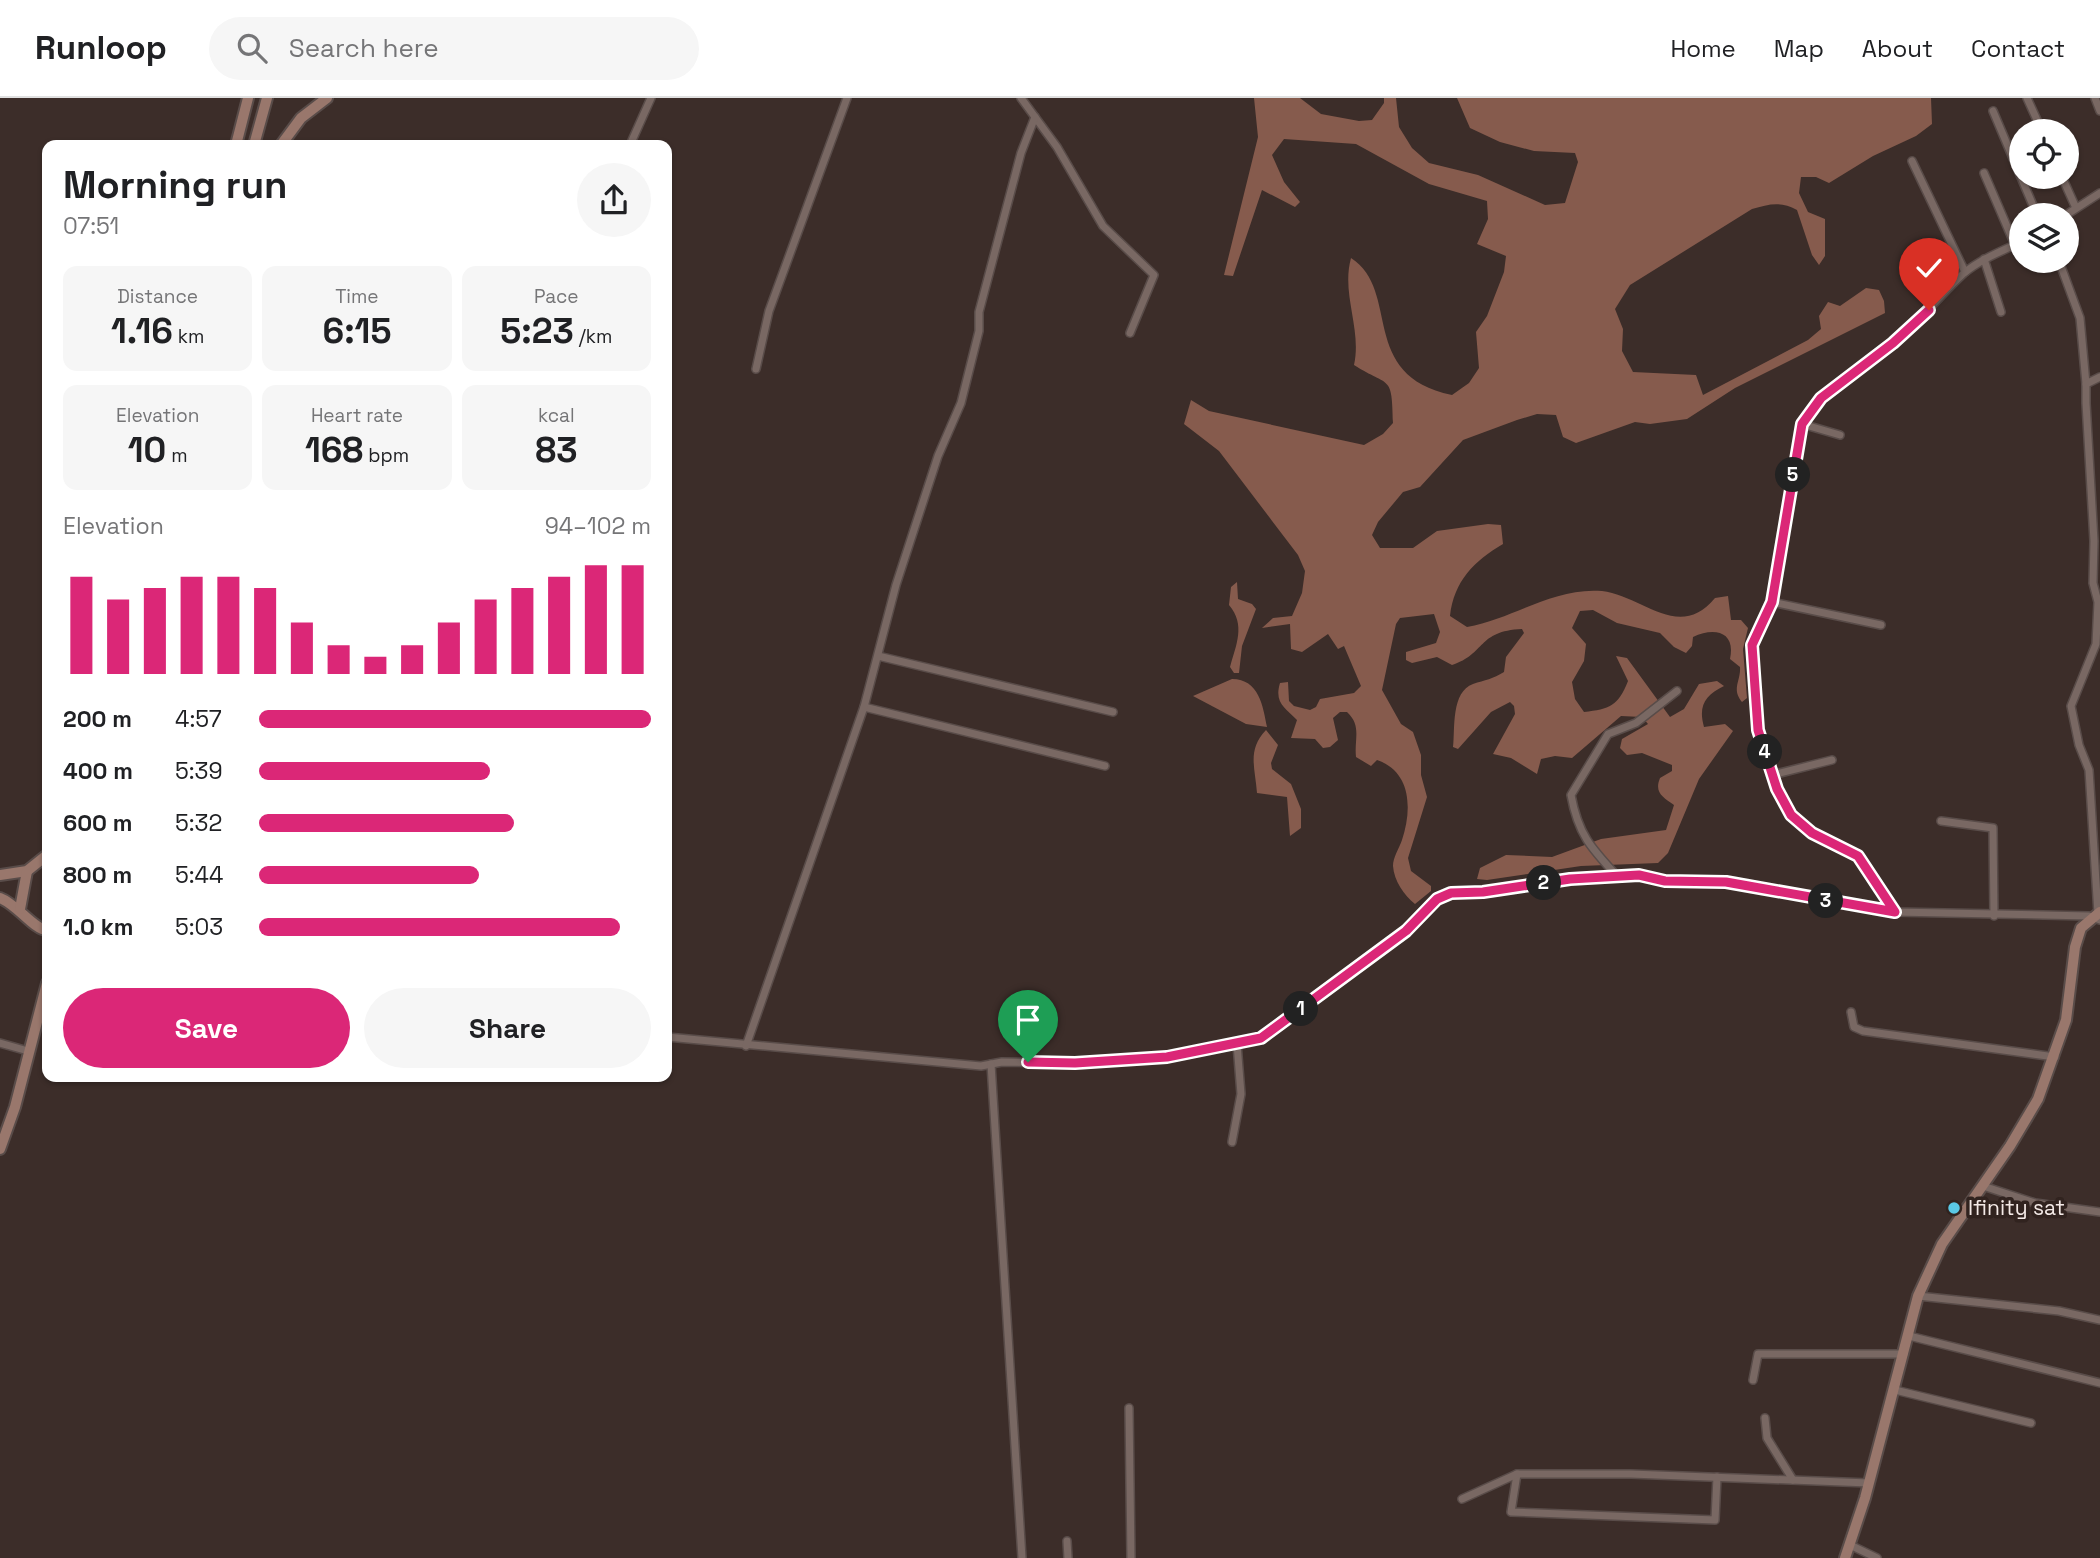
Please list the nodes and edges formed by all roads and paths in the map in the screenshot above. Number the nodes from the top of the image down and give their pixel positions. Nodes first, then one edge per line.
1 (248, 98) edge
2 (267, 98) edge
3 (327, 98) edge
4 (651, 98) edge
5 (847, 98) edge
6 (1021, 98) edge
7 (2027, 98) edge
8 (2095, 98) edge
9 (313, 103) edge
10 (1993, 111) dead end
11 (2100, 111) edge
12 (1035, 117) junction
13 (2037, 119) edge
14 (237, 140) edge
15 (255, 140) edge
16 (285, 140) edge
17 (632, 140) edge
18 (1912, 161) dead end
19 (1984, 173) dead end
20 (2100, 193) edge
21 (2033, 203) edge
22 (2079, 206) edge
23 (2009, 224) edge
24 (2009, 247) edge
25 (1984, 259) junction
26 (1965, 272) junction
27 (2063, 273) edge
28 (2001, 312) dead end
29 (1130, 333) dead end
30 (756, 369) dead end
31 (2100, 377) edge
32 (2086, 384) junction
33 (1802, 424) junction
34 (1840, 435) dead end
35 (1772, 602) junction
36 (2099, 602) edge
37 (1881, 625) dead end
38 (878, 656) junction
39 (1676, 691) dead end
40 (864, 707) junction
41 (1113, 712) dead end
42 (1832, 760) dead end
43 (1105, 766) dead end
44 (1772, 775) junction
45 (1941, 821) dead end
46 (42, 861) edge
47 (27, 871) junction
48 (0, 875) edge
49 (1617, 876) junction
50 (0, 898) edge
51 (20, 909) junction
52 (1895, 912) junction
53 (1994, 916) junction
54 (2098, 916) edge
55 (42, 929) edge
56 (42, 1001) edge
57 (1851, 1012) dead end
58 (672, 1038) edge
59 (0, 1042) edge
60 (1237, 1044) junction
61 (746, 1046) junction
62 (28, 1051) junction
63 (2055, 1057) junction
64 (990, 1064) junction
65 (1232, 1142) dead end
66 (0, 1149) edge
67 (1983, 1186) junction
68 (2100, 1212) edge
69 (1919, 1296) junction
70 (2100, 1320) edge
71 (1909, 1336) junction
72 (1904, 1354) junction
73 (1753, 1380) dead end
74 (2100, 1383) edge
75 (1895, 1390) junction
76 (1129, 1408) dead end
77 (1765, 1418) dead end
78 (2031, 1423) dead end
79 (1517, 1474) junction
80 (1717, 1477) junction
81 (1793, 1480) junction
82 (1869, 1483) junction
83 (1462, 1499) dead end
84 (1067, 1541) dead end
85 (1850, 1545) junction
86 (1022, 1558) edge
87 (1068, 1558) edge
88 (1131, 1558) edge
89 (1845, 1558) edge
90 (1877, 1558) edge

1 - 14 street
2 - 15 street
3 - 9 street
4 - 17 street
5 - 30 street
6 - 12 street
7 - 13 street
8 - 11 street
9 - 16 street
10 - 21 street
12 - 29 street
12 - 38 street
18 - 26 street
19 - 23 street
20 - 22 street
24 - 25 street
25 - 26 street
25 - 28 street
26 - 33 street
27 - 32 street
31 - 32 street
32 - 36 street
33 - 34 street
33 - 35 street
35 - 37 street
35 - 44 street
36 - 54 street
38 - 40 street
38 - 41 street
39 - 49 street
40 - 43 street
40 - 61 street
42 - 44 street
44 - 52 street
45 - 53 street
46 - 47 street
47 - 48 street
47 - 51 street
49 - 52 street
49 - 60 street
50 - 51 street
51 - 55 street
52 - 53 street
53 - 54 street
54 - 63 street
56 - 62 street
57 - 63 street
58 - 61 street
59 - 62 street
60 - 64 street
60 - 65 street
61 - 64 street
62 - 66 street
63 - 67 street
64 - 86 street
67 - 68 street
67 - 69 street
69 - 70 street
69 - 71 street
71 - 72 street
71 - 74 street
72 - 73 street
72 - 75 street
75 - 78 street
75 - 82 street
76 - 88 street
77 - 81 street
79 - 80 street
79 - 80 street
79 - 83 street
80 - 81 street
81 - 82 street
82 - 85 street
84 - 87 street
85 - 89 street
85 - 90 street

